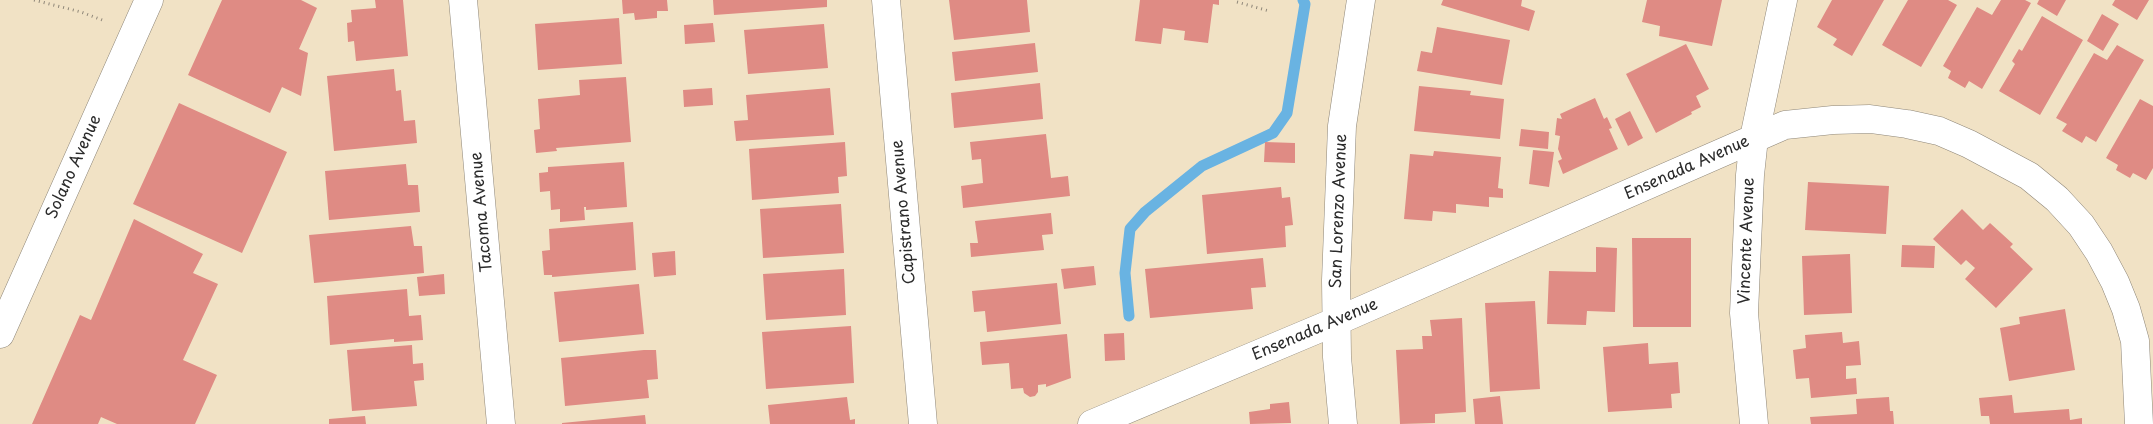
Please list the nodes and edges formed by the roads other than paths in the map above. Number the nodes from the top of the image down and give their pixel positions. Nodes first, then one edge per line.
1 (149, 0) edge
2 (464, 0) edge
3 (886, 0) edge
4 (1361, 0) edge
5 (1783, 0) edge
6 (1754, 138) junction
7 (1337, 321) junction
8 (0, 334) edge
9 (501, 424) edge
10 (923, 424) edge
11 (1092, 424) edge
12 (1343, 424) edge
13 (1754, 424) edge
14 (2140, 424) edge

1 - 8 street, Solano Avenue
2 - 9 street, Tacoma Avenue
3 - 10 street, Capistrano Avenue
4 - 7 street, San Lorenzo Avenue
5 - 6 street, Vincente Avenue
6 - 7 street, Ensenada Avenue
6 - 13 street, Vincente Avenue
6 - 14 street, Ensenada Avenue
7 - 11 street, Ensenada Avenue
7 - 12 street, San Lorenzo Avenue

